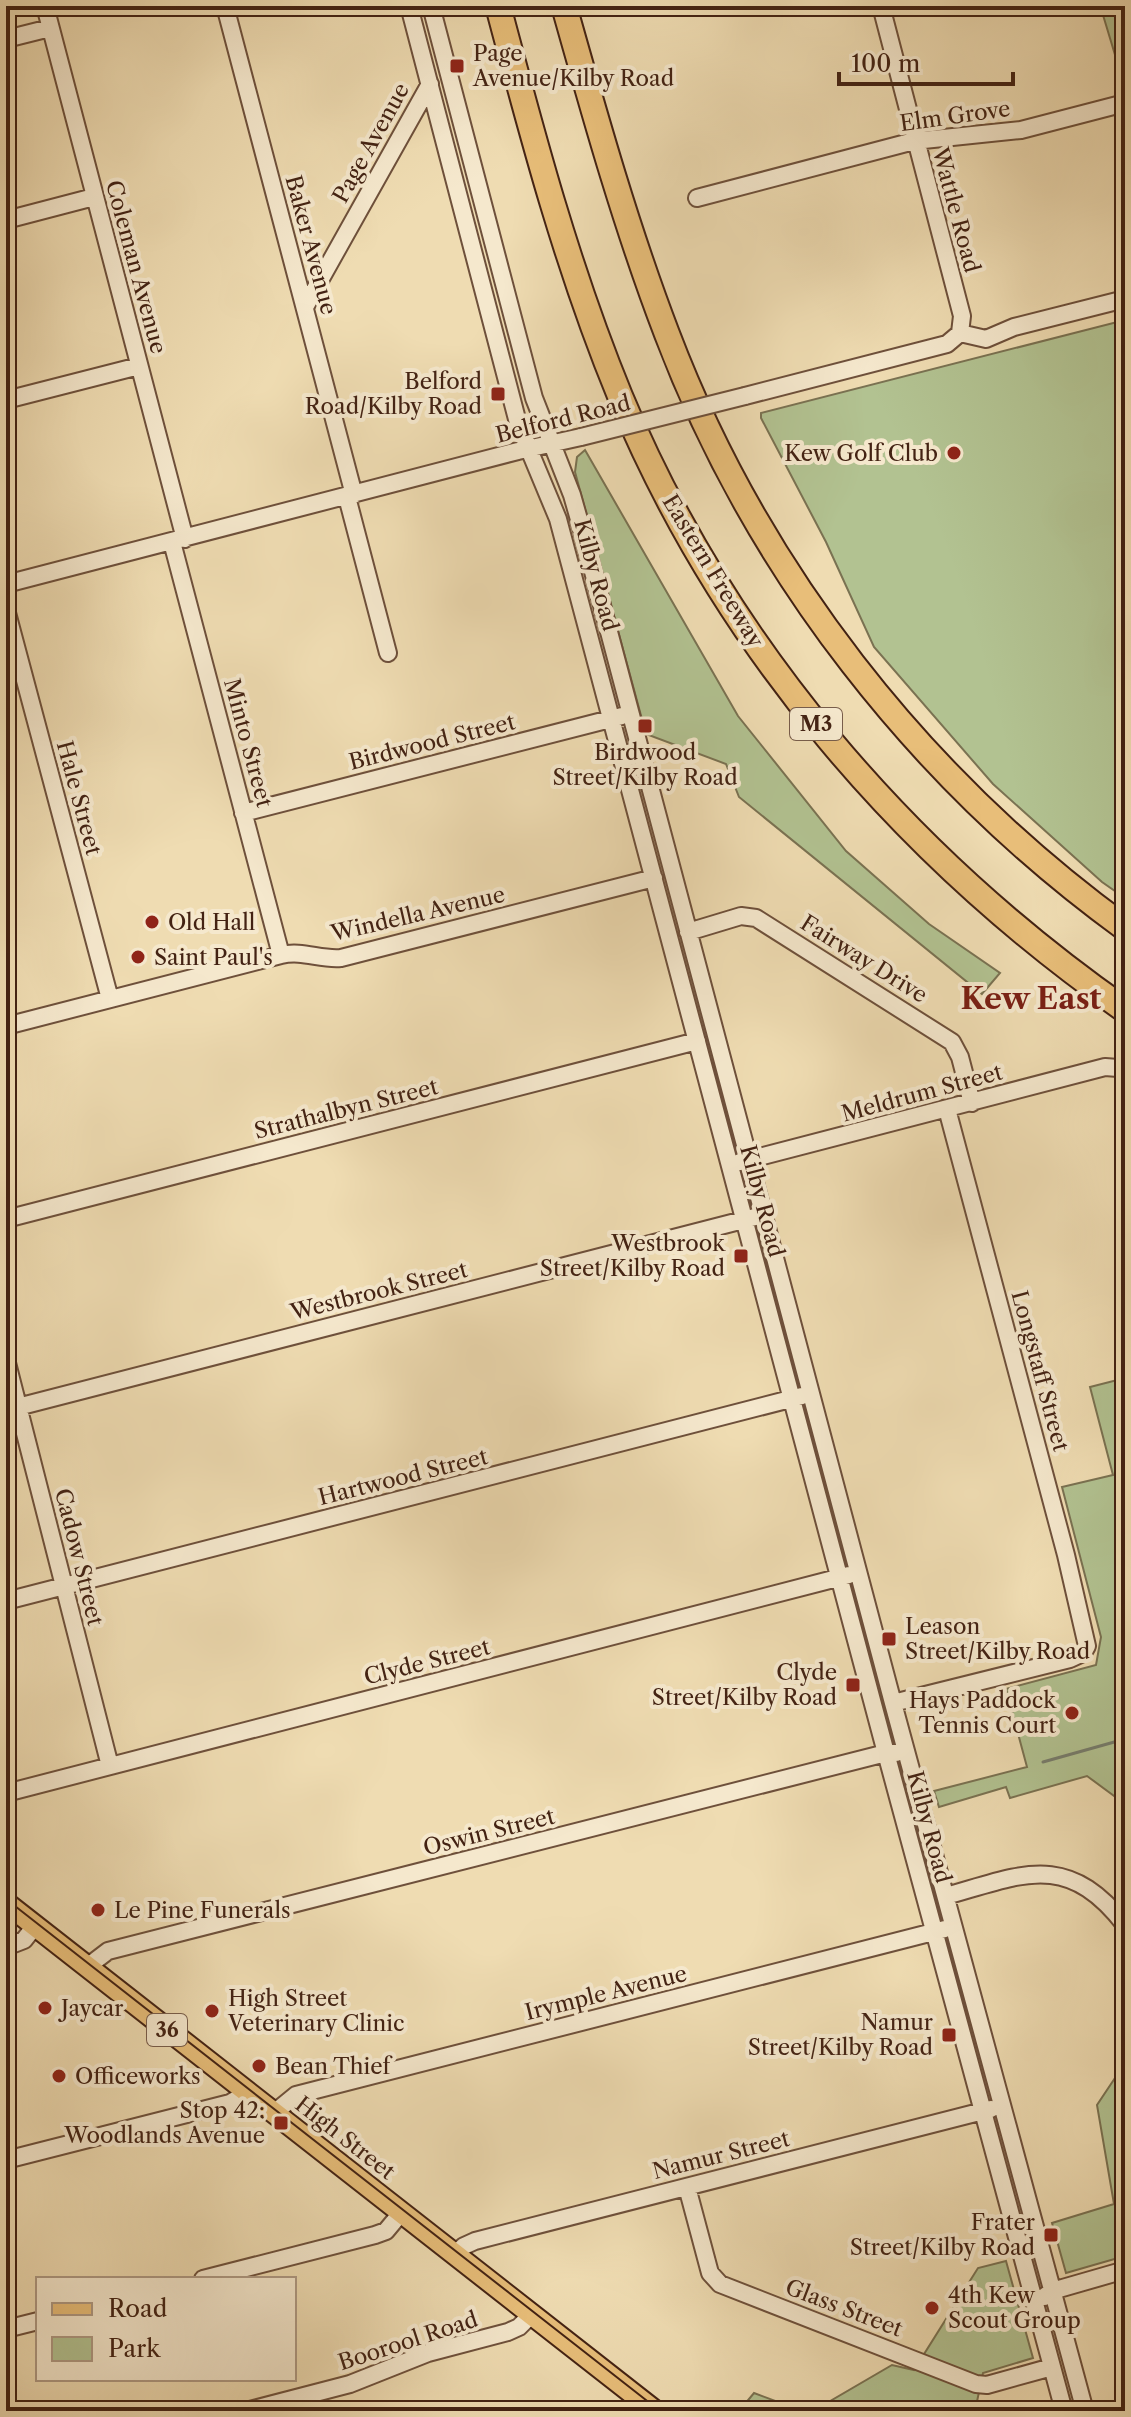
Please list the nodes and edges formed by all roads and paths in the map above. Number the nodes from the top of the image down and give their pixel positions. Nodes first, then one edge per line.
1 (45, 6) edge
2 (225, 6) edge
3 (409, 6) edge
4 (431, 6) edge
5 (498, 6) edge
6 (564, 6) edge
7 (881, 6) edge
8 (50, 28) junction
9 (6, 39) edge
10 (444, 56) junction
11 (423, 61) junction
12 (430, 84) junction
13 (1125, 103) edge
14 (914, 141) junction
15 (94, 197) junction
16 (697, 198) dead end
17 (6, 220) edge
18 (494, 248) junction
19 (474, 253) junction
20 (1125, 299) edge
21 (305, 307) junction
22 (960, 333) junction
23 (139, 366) junction
24 (6, 400) edge
25 (551, 445) junction
26 (529, 449) junction
27 (350, 496) junction
28 (178, 541) junction
29 (6, 584) edge
30 (6, 609) edge
31 (388, 653) dead end
32 (631, 714) junction
33 (611, 719) junction
34 (243, 813) junction
35 (654, 878) junction
36 (1125, 928) edge
37 (688, 932) junction
38 (281, 955) junction
39 (110, 999) junction
40 (1125, 1010) edge
41 (6, 1026) edge
42 (697, 1041) junction
43 (1125, 1072) edge
44 (972, 1103) junction
45 (947, 1109) junction
46 (749, 1159) junction
47 (730, 1166) junction
48 (764, 1215) junction
49 (6, 1219) edge
50 (744, 1220) junction
51 (6, 1359) edge
52 (811, 1394) junction
53 (792, 1399) junction
54 (12, 1408) edge
55 (858, 1572) junction
56 (840, 1578) junction
57 (64, 1586) junction
58 (6, 1601) edge
59 (893, 1703) junction
60 (906, 1752) junction
61 (886, 1753) junction
62 (110, 1766) junction
63 (6, 1793) edge
64 (946, 1896) junction
65 (6, 1903) edge
66 (1125, 1925) edge
67 (35, 1926) junction
68 (954, 1927) junction
69 (935, 1932) junction
70 (6, 1947) edge
71 (87, 1967) junction
72 (248, 2092) junction
73 (1002, 2106) junction
74 (983, 2111) junction
75 (274, 2113) junction
76 (6, 2160) edge
77 (687, 2187) junction
78 (401, 2213) junction
79 (454, 2255) junction
80 (1125, 2270) edge
81 (211, 2277) edge
82 (1052, 2291) junction
83 (1035, 2305) junction
84 (531, 2315) junction
85 (36, 2322) edge
86 (6, 2329) edge
87 (1052, 2367) junction
88 (246, 2411) edge
89 (655, 2411) edge
90 (1064, 2411) edge
91 (1085, 2411) edge

1 - 8 street, Coleman Avenue
2 - 21 street, Baker Avenue
3 - 11 street, Kilby Road
4 - 10 street, Kilby Road
5 - 40 highway, Eastern Freeway / M3
6 - 36 highway
7 - 14 street, Wattle Road
8 - 9 street
8 - 15 street, Coleman Avenue
10 - 11 street
10 - 18 street, Kilby Road
11 - 12 street, Kilby Road
12 - 19 street, Kilby Road
12 - 21 street, Page Avenue
13 - 14 street, Elm Grove
14 - 16 street, Elm Grove
14 - 22 street, Wattle Road
15 - 17 street
15 - 23 street, Coleman Avenue
18 - 19 street
18 - 25 street, Kilby Road
19 - 26 street, Kilby Road
20 - 22 street, Belford Road
21 - 27 street, Baker Avenue
22 - 25 street, Belford Road, bridge
23 - 24 street
23 - 28 street, Coleman Avenue
25 - 26 street, Belford Road
25 - 32 street, Kilby Road
26 - 27 street, Belford Road
26 - 33 street, Kilby Road
27 - 28 street, Belford Road
27 - 31 street, Baker Avenue
28 - 29 street, Belford Road
28 - 34 street, Minto Street
30 - 39 street, Hale Street
32 - 33 street, Birdwood Street
32 - 37 street, Kilby Road
33 - 34 street, Birdwood Street
33 - 35 street, Kilby Road
34 - 38 street, Minto Street
35 - 38 street, Windella Avenue
35 - 42 street, Kilby Road
37 - 44 street, Fairway Drive
37 - 46 street, Kilby Road
38 - 39 street, Windella Avenue
39 - 41 street, Windella Avenue
42 - 47 street, Kilby Road
42 - 49 street, Strathalbyn Street
43 - 44 street, Meldrum Street
44 - 45 street, Meldrum Street
45 - 46 street, Meldrum Street
45 - 59 street, Longstaff Street
46 - 47 street, Meldrum Street
46 - 48 street, Kilby Road
47 - 50 street, Kilby Road
48 - 50 street, Westbrook Street
48 - 52 street, Kilby Road
50 - 53 street, Kilby Road
50 - 54 street, Westbrook Street
51 - 54 street, Cadow Street
52 - 53 street, Hartwood Street
52 - 55 street, Kilby Road
53 - 56 street, Kilby Road
53 - 57 street, Hartwood Street
54 - 57 street, Cadow Street
55 - 56 street, Clyde Street
55 - 59 street, Kilby Road
56 - 61 street, Kilby Road
56 - 62 street, Clyde Street
57 - 58 street, Hartwood Street
57 - 62 street, Cadow Street
59 - 60 street, Kilby Road
60 - 61 street, Oswin Street
60 - 64 street, Kilby Road
61 - 69 street, Kilby Road
61 - 71 street, Oswin Street
62 - 63 street, Clyde Street
64 - 66 street
64 - 68 street, Kilby Road
65 - 67 main road, High Street / 36
67 - 70 street
67 - 71 main road, High Street / 36
68 - 69 street, Irymple Avenue
68 - 73 street, Kilby Road
69 - 74 street, Kilby Road
69 - 75 street, Irymple Avenue
71 - 72 main road, High Street / 36
72 - 75 main road, High Street / 36
72 - 76 street
73 - 74 street, Namur Street
73 - 82 street, Kilby Road
74 - 77 street, Namur Street
74 - 83 street, Kilby Road
75 - 78 main road, High Street / 36
77 - 79 street, Namur Street
77 - 87 street, Glass Street
78 - 79 main road, High Street / 36
78 - 81 street
79 - 84 main road, High Street / 36
80 - 82 street
82 - 83 street
82 - 91 street, Kilby Road
83 - 87 street, Kilby Road
84 - 88 street, Boorool Road
84 - 89 main road, High Street / 36
85 - 86 street
87 - 90 street, Kilby Road

